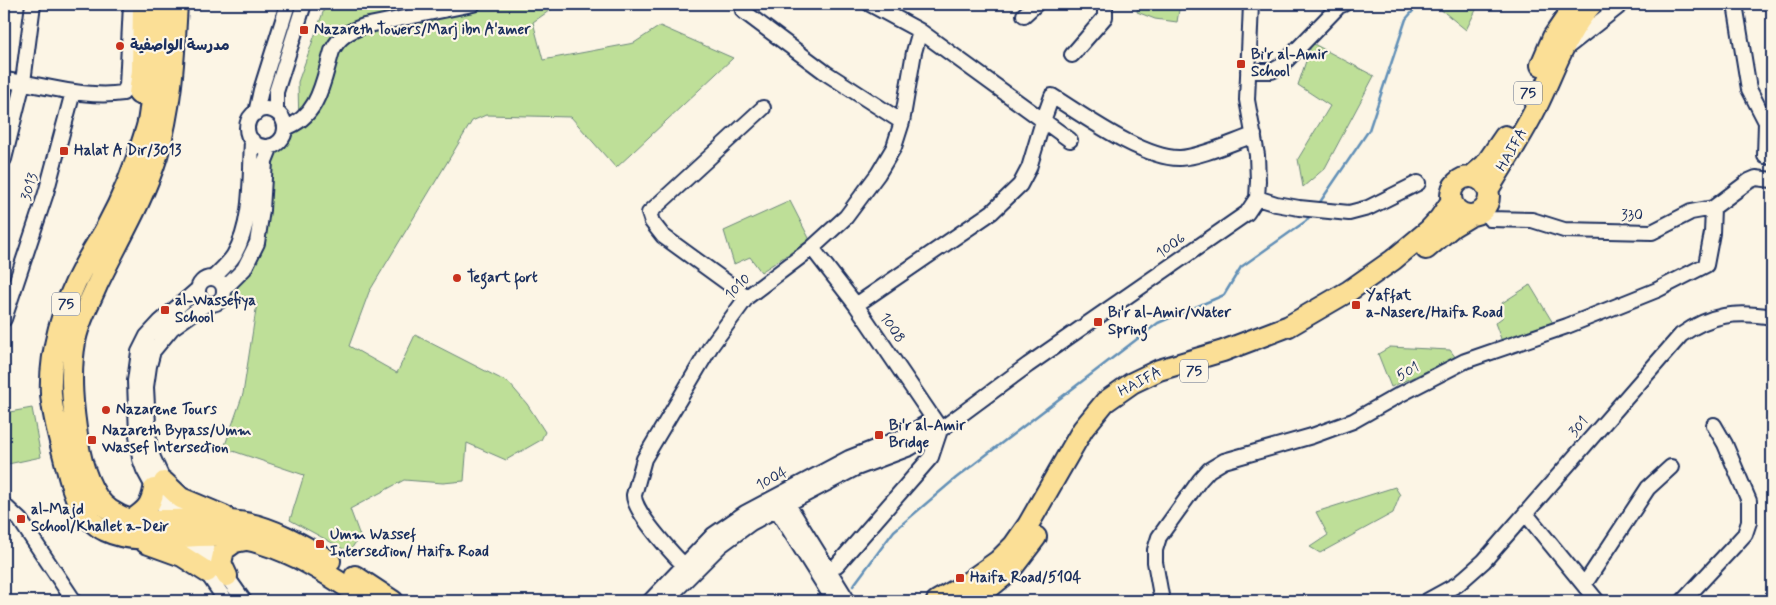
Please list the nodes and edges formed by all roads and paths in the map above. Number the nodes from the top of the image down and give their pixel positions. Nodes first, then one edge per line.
1 (32, 4) edge
2 (131, 4) edge
3 (142, 4) edge
4 (163, 4) edge
5 (177, 4) edge
6 (288, 4) edge
7 (304, 4) edge
8 (473, 4) edge
9 (870, 4) edge
10 (1036, 4) edge
11 (1105, 4) edge
12 (1251, 4) edge
13 (1344, 4) edge
14 (1622, 4) edge
15 (1735, 4) edge
16 (743, 11) dead end
17 (1585, 12) edge
18 (1024, 16) dead end
19 (920, 31) junction
20 (1072, 55) dead end
21 (1248, 71) junction
22 (4, 80) edge
23 (23, 82) junction
24 (74, 92) junction
25 (763, 108) dead end
26 (276, 112) junction
27 (256, 113) junction
28 (1043, 121) junction
29 (902, 122) junction
30 (285, 128) junction
31 (1254, 135) junction
32 (252, 140) junction
33 (1070, 140) dead end
34 (272, 146) junction
35 (1772, 156) edge
36 (4, 159) edge
37 (1472, 176) junction
38 (129, 180) junction
39 (1772, 180) edge
40 (1418, 183) dead end
41 (1258, 198) junction
42 (1451, 202) junction
43 (1482, 204) junction
44 (1713, 208) junction
45 (812, 248) junction
46 (213, 278) junction
47 (198, 289) junction
48 (224, 289) junction
49 (747, 297) junction
50 (206, 304) junction
51 (856, 304) junction
52 (1772, 317) edge
53 (4, 318) edge
54 (937, 424) junction
55 (1714, 425) dead end
56 (1671, 467) dead end
57 (159, 485) junction
58 (801, 496) junction
59 (779, 501) junction
60 (4, 505) edge
61 (1526, 514) junction
62 (751, 523) junction
63 (795, 527) junction
64 (184, 528) junction
65 (131, 529) junction
66 (255, 534) junction
67 (837, 565) dead end
68 (688, 569) junction
69 (207, 572) junction
70 (227, 576) junction
71 (1584, 585) junction
72 (972, 598) edge
73 (74, 601) edge
74 (226, 601) edge
75 (244, 601) edge
76 (368, 601) edge
77 (393, 601) edge
78 (650, 601) edge
79 (665, 601) edge
80 (834, 601) edge
81 (848, 601) edge
82 (937, 601) edge
83 (1162, 601) edge
84 (1427, 601) edge
85 (1598, 601) edge
86 (1684, 601) edge

1 - 23 street
2 - 24 street
3 - 38 highway
4 - 38 highway, 75
5 - 65 highway, 75
6 - 27 street
7 - 26 street
8 - 30 street
9 - 19 street
10 - 18 street
11 - 20 street
12 - 21 street
13 - 21 street
14 - 17 street
15 - 35 street
16 - 29 street
17 - 37 highway, HAIFA / 75
17 - 43 highway, HAIFA
19 - 28 street
19 - 29 street, 1010
21 - 31 street
22 - 23 street
23 - 24 street
23 - 36 street
24 - 53 street, 3013
25 - 49 street
26 - 27 street
26 - 30 street
27 - 32 street
28 - 31 street
28 - 33 street
28 - 51 street
29 - 45 street, 1010
30 - 34 street
31 - 41 street
32 - 34 street
32 - 46 street
34 - 48 street
37 - 42 highway, 75
37 - 43 highway
38 - 65 highway, 75
39 - 44 street, 330
40 - 41 street
41 - 54 street, 1006
42 - 43 highway
42 - 72 highway, HAIFA / 75
43 - 44 street, 330
43 - 72 highway, HAIFA / 75
44 - 83 street, 501
45 - 49 street, 1010
45 - 51 street, 1008
46 - 47 street
46 - 48 street
47 - 50 street
47 - 57 street
48 - 50 street
49 - 68 street, 1010
50 - 57 street
51 - 54 street, 1008
52 - 61 street, 301
54 - 58 street, 1004
54 - 59 street, 1004
54 - 67 street
55 - 86 street
56 - 71 street
57 - 64 street
57 - 65 highway
57 - 66 highway
58 - 59 street, 1004
58 - 63 street
59 - 62 street, 1004
59 - 63 street
59 - 68 street, 1004
60 - 73 street
61 - 71 street
61 - 84 street, 301
62 - 63 street
62 - 68 street, 1004
63 - 80 street
63 - 81 street
64 - 65 highway, 75
64 - 66 highway, 75
64 - 69 street
64 - 70 street
65 - 69 highway
66 - 70 highway
66 - 76 highway, 75
66 - 77 highway, 75
68 - 78 street, 1004
68 - 79 street, 1004
69 - 74 street
70 - 75 street
71 - 85 street
72 - 82 highway, HAIFA / 75

